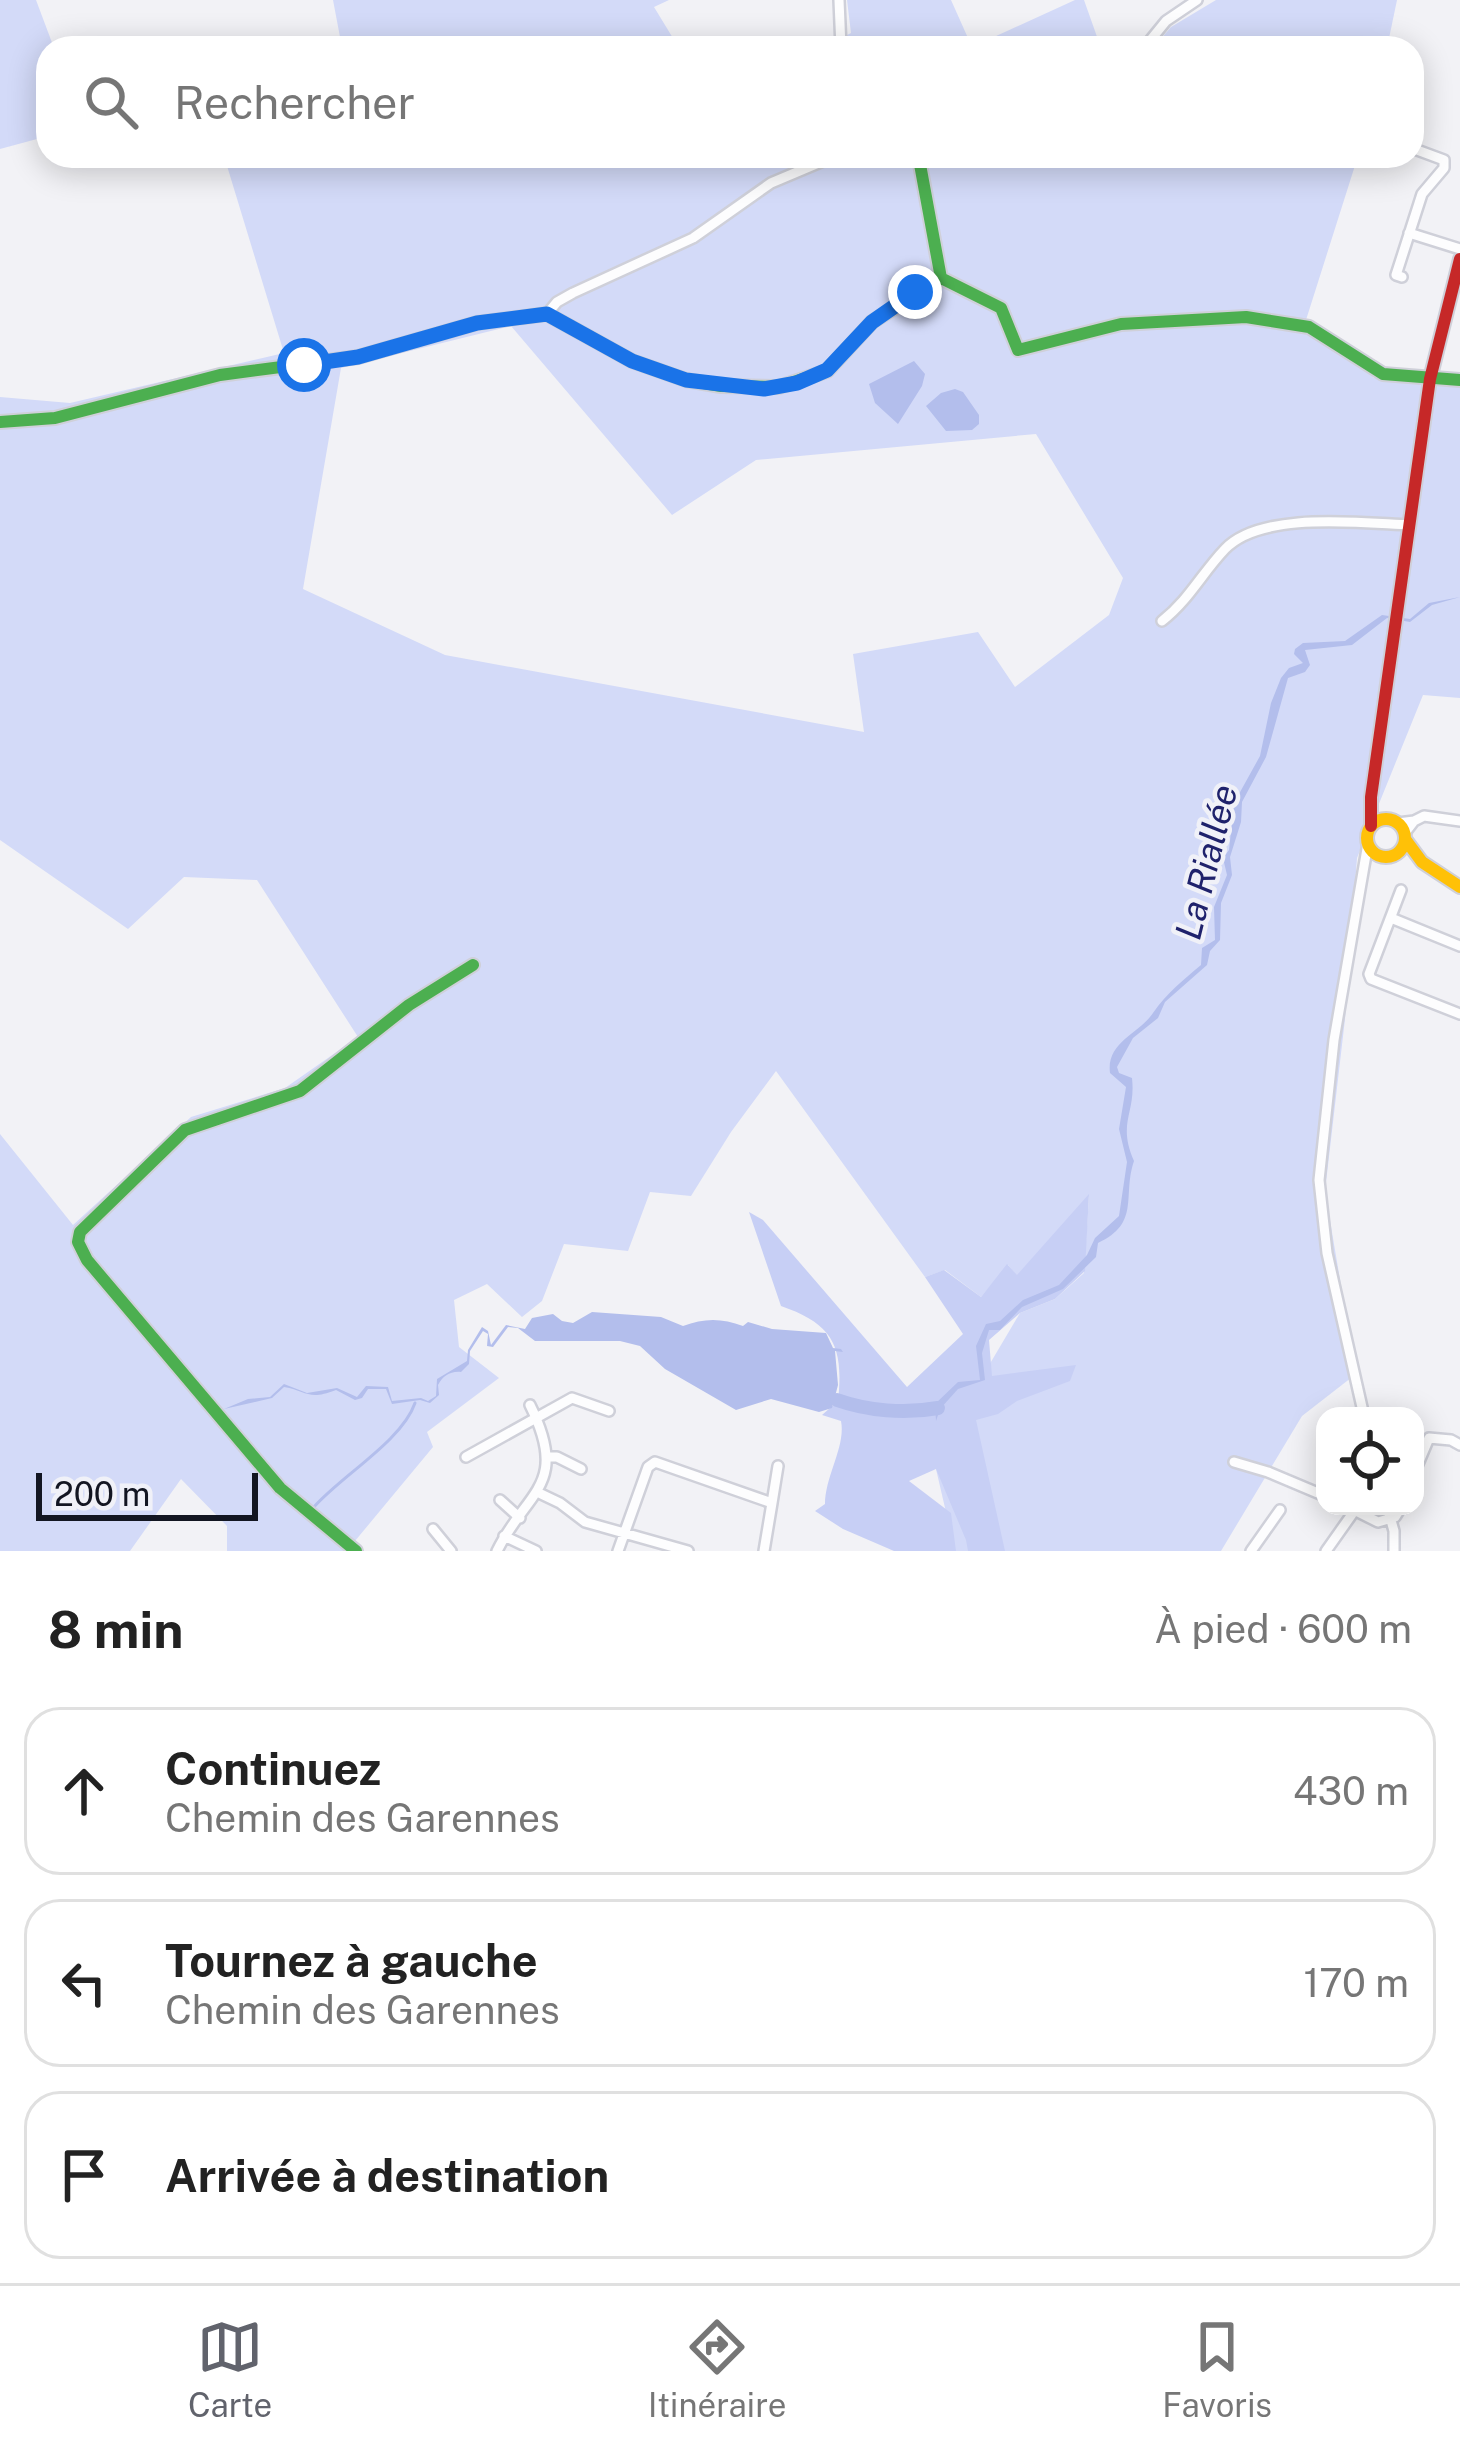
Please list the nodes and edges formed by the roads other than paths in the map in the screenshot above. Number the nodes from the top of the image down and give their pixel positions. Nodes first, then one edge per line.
1 (839, 0) edge
2 (1197, 0) edge
3 (840, 36) edge
4 (1154, 36) edge
5 (1424, 153) edge
6 (807, 168) edge
7 (919, 168) edge
8 (1409, 233) junction
9 (1460, 249) edge
10 (1460, 259) edge
11 (1402, 277) dead end
12 (941, 278) junction
13 (547, 314) junction
14 (1430, 379) junction
15 (1460, 380) edge
16 (0, 422) edge
17 (1409, 525) junction
18 (1162, 621) dead end
19 (1371, 797) junction
20 (1460, 821) edge
21 (1371, 826) junction
22 (1399, 829) junction
23 (1372, 849) junction
24 (1394, 855) junction
25 (1422, 862) junction
26 (1460, 887) edge
27 (1401, 890) dead end
28 (1391, 918) junction
29 (1460, 946) edge
30 (473, 965) dead end
31 (1460, 1014) edge
32 (530, 1405) dead end
33 (1362, 1407) edge
34 (609, 1411) dead end
35 (536, 1416) junction
36 (1460, 1445) edge
37 (1424, 1451) edge
38 (466, 1457) dead end
39 (546, 1457) junction
40 (1234, 1462) dead end
41 (778, 1466) dead end
42 (581, 1469) dead end
43 (1316, 1492) edge
44 (538, 1493) junction
45 (500, 1500) dead end
46 (772, 1503) junction
47 (1280, 1510) dead end
48 (1346, 1515) edge
49 (1364, 1515) edge
50 (1390, 1515) edge
51 (1394, 1515) edge
52 (520, 1518) junction
53 (1391, 1519) junction
54 (433, 1529) dead end
55 (624, 1535) junction
56 (504, 1536) junction
57 (356, 1551) edge
58 (451, 1551) edge
59 (497, 1551) edge
60 (536, 1551) edge
61 (618, 1551) edge
62 (688, 1551) edge
63 (764, 1551) edge
64 (1251, 1551) edge
65 (1326, 1551) edge
66 (1394, 1551) edge

1 - 3 street
2 - 4 street
5 - 8 street
6 - 13 street
7 - 12 street
8 - 9 street
8 - 11 street
10 - 14 street
12 - 13 street
12 - 14 street
13 - 16 street
14 - 15 street
14 - 17 street
17 - 18 street
17 - 19 street
19 - 21 street
19 - 22 street
20 - 22 street
21 - 22 street
21 - 23 street
22 - 24 street
22 - 25 street
23 - 24 street
23 - 33 street
24 - 25 street
25 - 26 street
27 - 28 street
28 - 29 street
28 - 31 street
30 - 57 street
32 - 35 street
34 - 35 street
35 - 38 street
35 - 39 street
36 - 37 street
39 - 42 street
39 - 44 street
40 - 43 street
41 - 46 street
44 - 52 street
44 - 55 street
45 - 52 street
46 - 55 street
46 - 63 street
47 - 64 street
48 - 65 street
49 - 53 street
50 - 53 street
51 - 53 street
52 - 56 street
53 - 66 street
54 - 58 street
55 - 61 street
55 - 62 street
56 - 59 street
56 - 60 street

